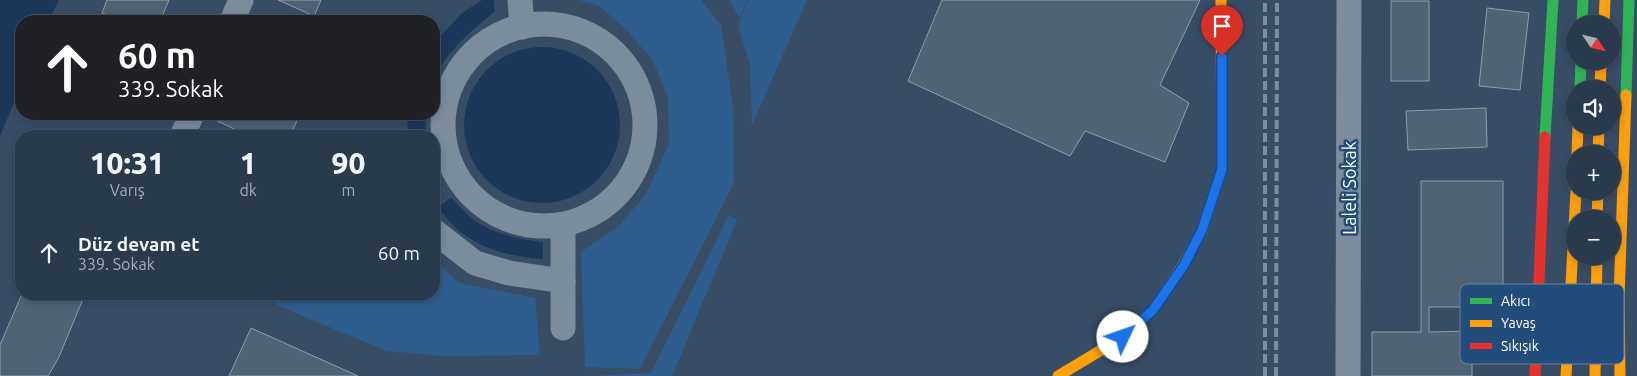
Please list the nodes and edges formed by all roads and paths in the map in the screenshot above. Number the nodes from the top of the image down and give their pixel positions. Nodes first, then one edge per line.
1 (241, 0) edge
2 (520, 0) edge
3 (1221, 0) edge
4 (1349, 0) edge
5 (1553, 0) edge
6 (1583, 0) edge
7 (1605, 0) edge
8 (1629, 0) edge
9 (235, 15) edge
10 (1582, 15) edge
11 (1604, 15) edge
12 (522, 27) junction
13 (443, 174) edge
14 (1576, 200) edge
15 (563, 226) junction
16 (440, 236) edge
17 (1596, 265) edge
18 (563, 281) junction
19 (1538, 284) edge
20 (1571, 284) edge
21 (1596, 284) edge
22 (1618, 284) edge
23 (563, 328) dead end
24 (1058, 376) edge
25 (1348, 376) edge

1 - 9 street
2 - 12 street
3 - 24 main road
4 - 25 street, Laleli Sokak
5 - 19 main road
6 - 10 main road
7 - 11 main road
8 - 22 main road
12 - 13 street
12 - 15 street
13 - 15 street
14 - 20 main road
15 - 18 street
16 - 18 street
17 - 21 main road
18 - 23 street

